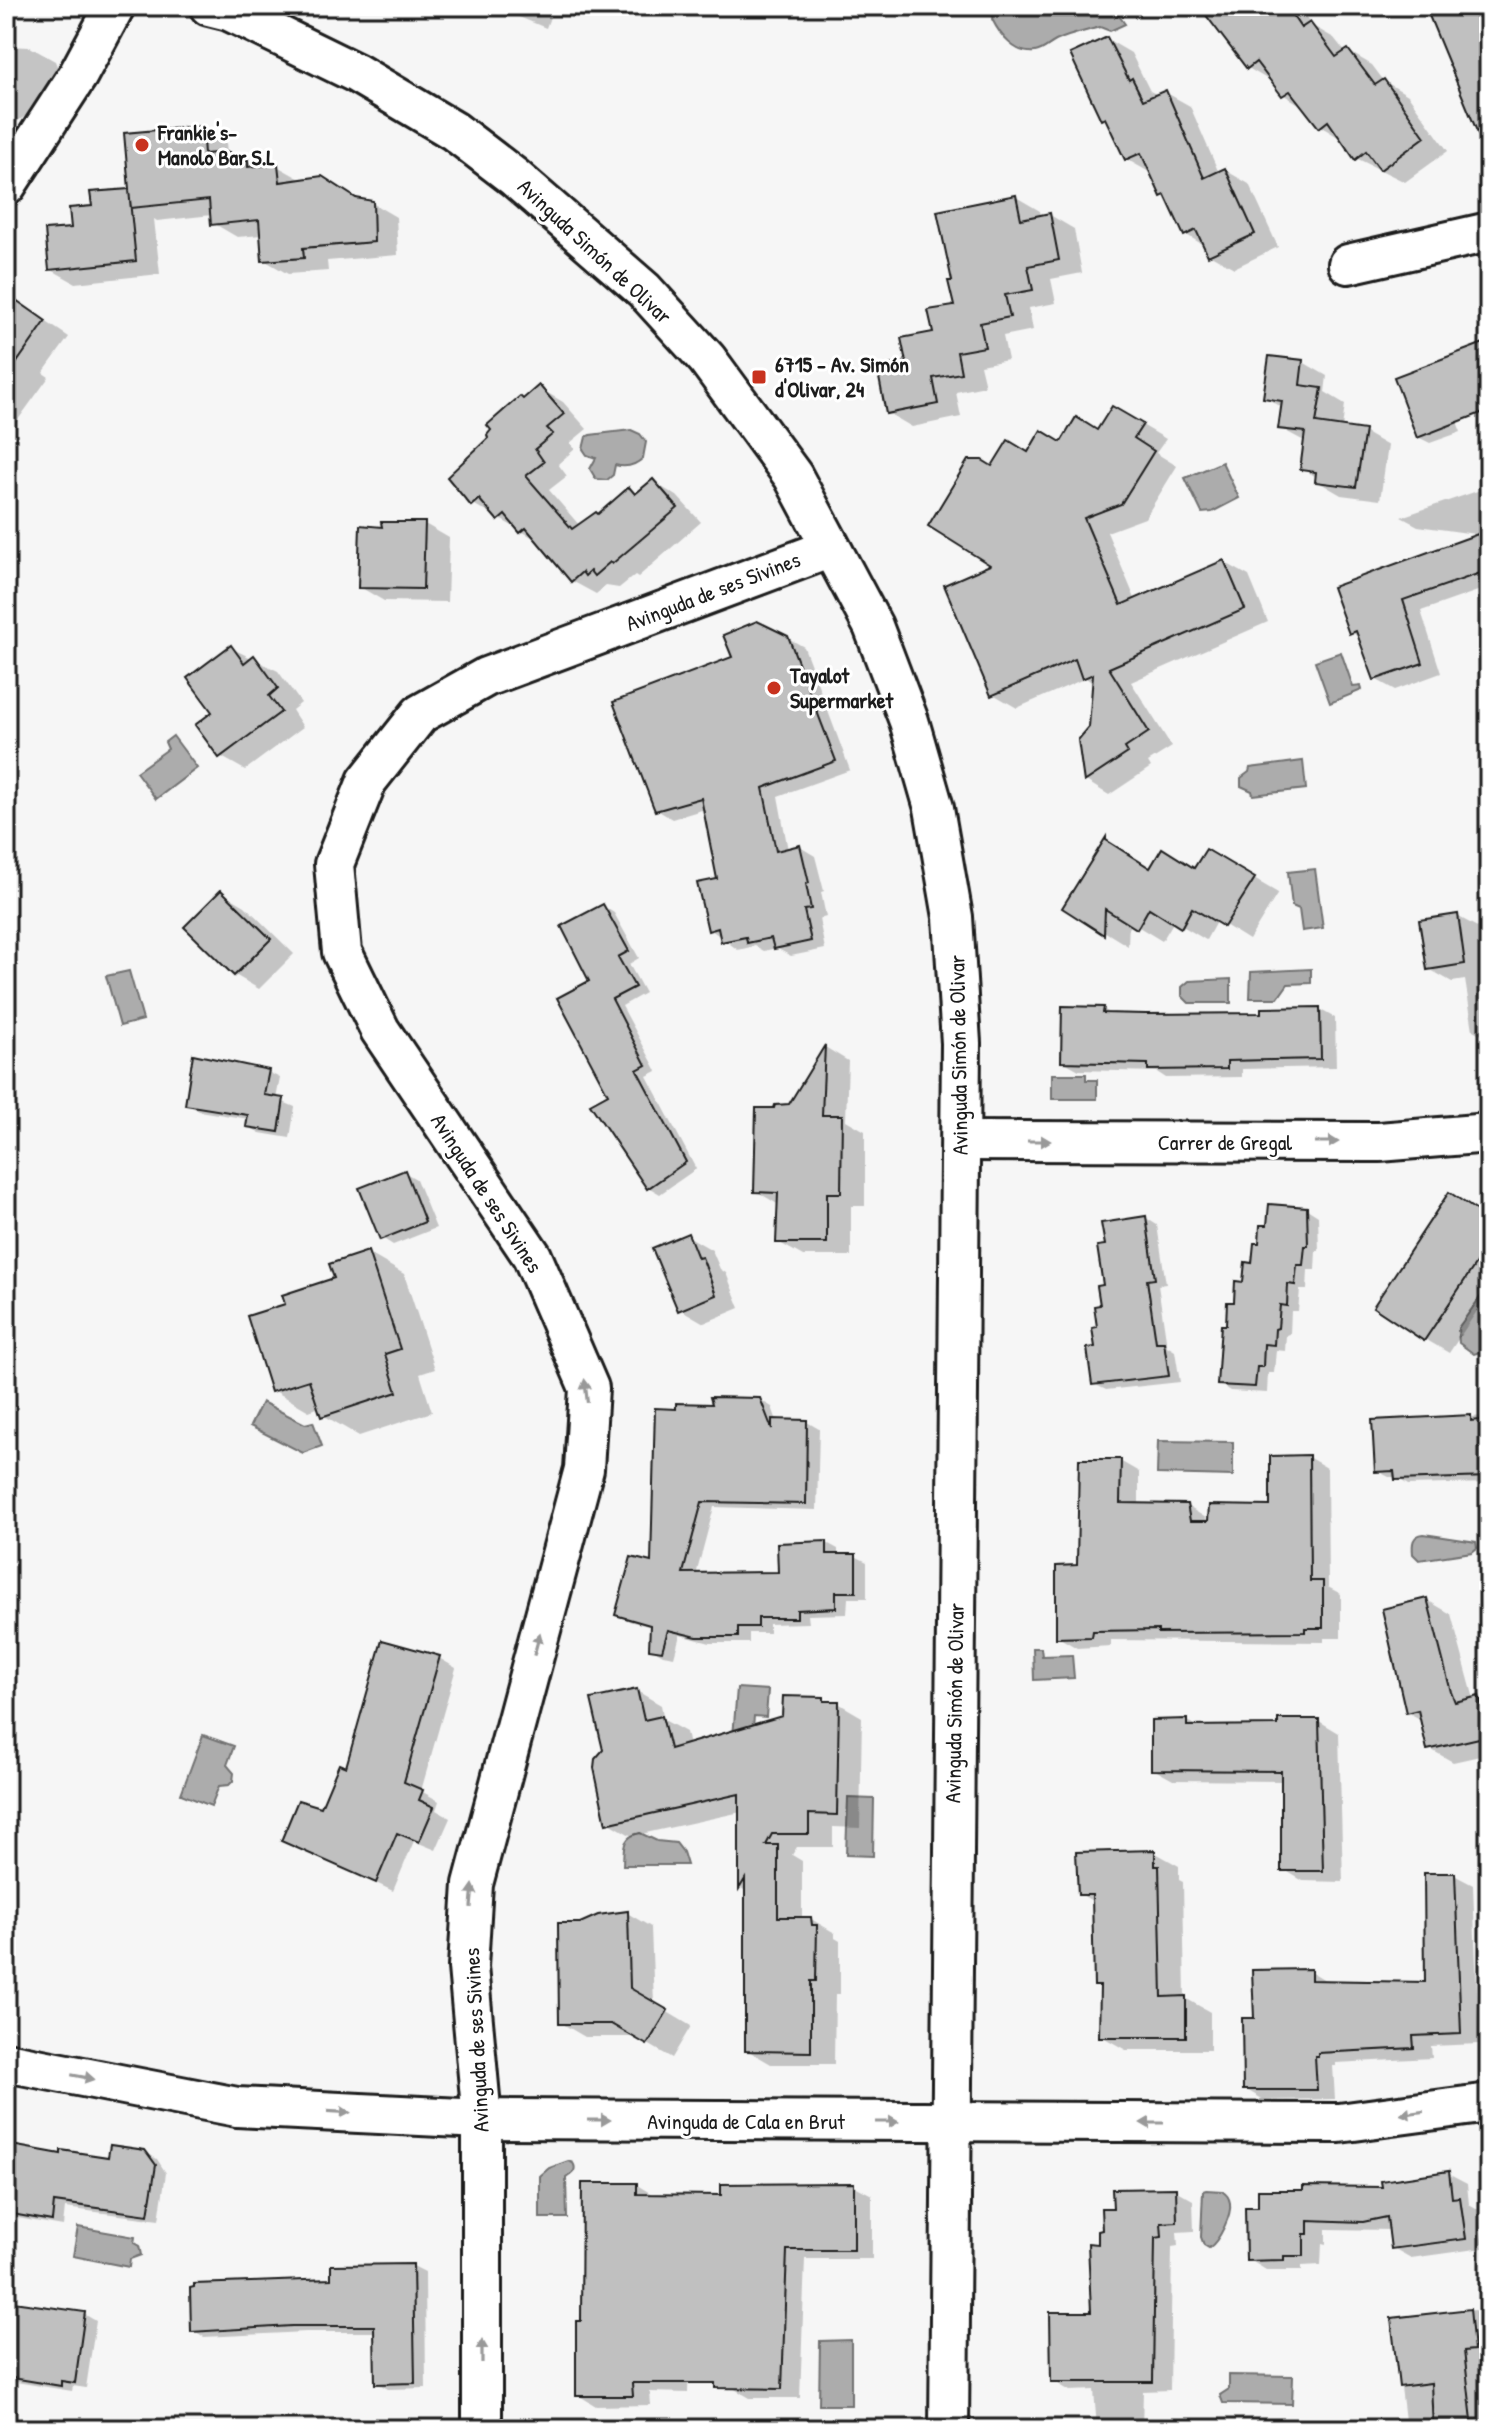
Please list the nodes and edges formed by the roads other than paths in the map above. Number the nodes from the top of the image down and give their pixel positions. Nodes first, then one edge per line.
1 (115, 6) edge
2 (209, 6) edge
3 (6, 186) edge
4 (1489, 232) edge
5 (1348, 264) dead end
6 (831, 548) junction
7 (1489, 1133) edge
8 (961, 1141) junction
9 (6, 2062) edge
10 (1489, 2103) edge
11 (482, 2119) junction
12 (950, 2122) junction
13 (482, 2429) edge
14 (949, 2429) edge

1 - 3 street
2 - 6 street, Avinguda Simón de Olivar
4 - 5 street
6 - 8 street, Avinguda Simón de Olivar
11 -> 6 street, Avinguda de ses Sivines
8 -> 7 street, Carrer de Gregal
8 - 12 street, Avinguda Simón de Olivar
9 -> 11 street, Avinguda de Cala en Brut
10 -> 12 street, Avinguda de Cala en Brut
11 -> 12 street, Avinguda de Cala en Brut
13 -> 11 street, Avinguda de ses Sivines
12 - 14 street, Avinguda Simón de Olivar

